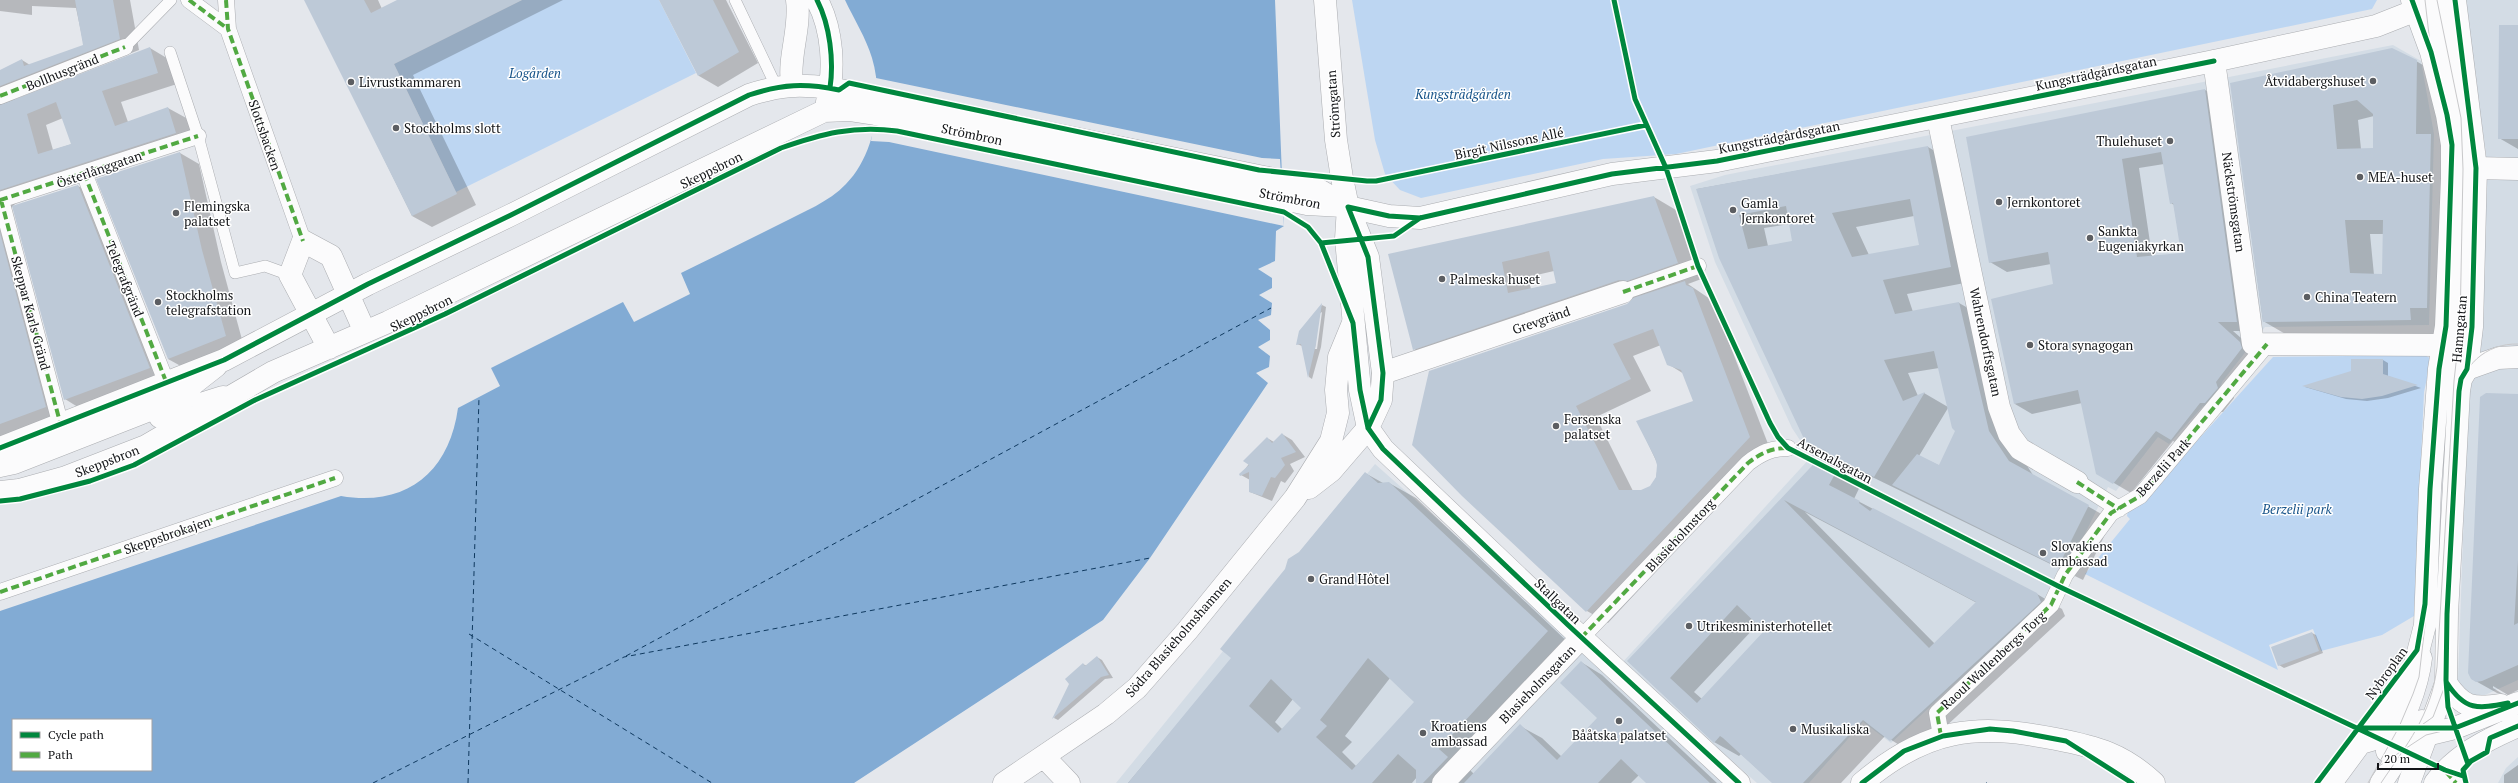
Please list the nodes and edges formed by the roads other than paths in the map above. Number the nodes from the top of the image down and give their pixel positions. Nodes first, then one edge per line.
1 (171, 0) edge
2 (189, 0) edge
3 (226, 0) edge
4 (735, 0) edge
5 (796, 0) edge
6 (817, 0) edge
7 (1325, 0) edge
8 (2432, 2) edge
9 (228, 29) junction
10 (124, 47) joint
11 (170, 52) dead end
12 (2214, 61) junction
13 (784, 85) junction
14 (830, 88) junction
15 (0, 96) edge
16 (876, 105) junction
17 (849, 110) joint
18 (824, 111) junction
19 (1938, 118) junction
20 (198, 136) junction
21 (2476, 168) junction
22 (2518, 169) edge
23 (84, 173) junction
24 (0, 200) edge
25 (1348, 206) junction
26 (303, 241) junction
27 (1698, 266) dead end
28 (290, 275) junction
29 (1623, 292) joint
30 (348, 294) junction
31 (311, 314) junction
32 (1353, 322) junction
33 (365, 332) junction
34 (2260, 344) junction
35 (2443, 345) junction
36 (329, 348) junction
37 (2518, 357) edge
38 (224, 360) junction
39 (2467, 369) junction
40 (1383, 373) junction
41 (164, 378) junction
42 (232, 395) junction
43 (61, 426) junction
44 (1368, 428) junction
45 (0, 448) edge
46 (1788, 448) dead end
47 (0, 466) edge
48 (0, 476) edge
49 (335, 478) dead end
50 (2077, 482) joint
51 (0, 492) edge
52 (1295, 498) junction
53 (2119, 509) junction
54 (2060, 587) joint
55 (0, 592) edge
56 (2424, 636) junction
57 (1581, 638) junction
58 (2446, 683) junction
59 (2518, 702) edge
60 (2518, 726) edge
61 (1941, 736) junction
62 (2412, 736) junction
63 (2365, 738) junction
64 (2066, 741) junction
65 (1044, 757) junction
66 (2376, 777) edge
67 (2445, 779) edge
68 (1004, 783) edge
69 (1069, 783) edge
70 (1443, 783) edge
71 (1739, 783) edge
72 (1862, 783) edge
73 (2132, 783) edge
74 (2154, 783) edge
75 (2332, 783) edge
76 (2409, 783) edge

1 - 10 lane
2 - 9 street
3 - 9 street, Slottsbacken
4 - 13 lane
5 - 13 street
6 - 14 street
7 - 25 street, Strömgatan
8 - 12 street, Kungsträdgårdsgatan
8 - 21 street, Hamngatan
8 - 35 street, Hamngatan
8 - 62 street, Hamngatan
9 - 26 street, Slottsbacken
10 - 15 street, Bollhusgränd
11 - 20 lane
12 - 19 street, Kungsträdgårdsgatan
12 - 34 street, Näckströmsgatan
13 - 14 street
13 - 18 street
13 - 30 street
14 - 16 street
14 - 18 street
16 - 17 street, Strömbron
16 - 25 street, Strömbron
17 - 18 street, Skeppsbron
18 - 33 street, Skeppsbron
19 - 25 street, Kungsträdgårdsgatan
19 - 50 street, Wahrendorffsgatan
20 - 23 street, Österlånggatan
20 - 28 lane
21 - 22 street
21 - 39 street, Hamngatan
23 - 24 street, Österlånggatan
23 - 41 street, Telegrafgränd
24 - 43 street, Skeppar Karls Gränd
25 - 32 street, Södra Blasieholmshamnen
25 - 40 street, Södra Blasieholmshamnen
26 - 28 street
26 - 30 street
27 - 29 street, Grevgränd
28 - 31 street
29 - 40 street, Grevgränd
30 - 31 street
30 - 33 street
31 - 36 street
31 - 38 street
32 - 44 street, Södra Blasieholmshamnen
32 - 52 street, Södra Blasieholmshamnen
33 - 36 street, Skeppsbron
34 - 35 street
34 - 53 street, Berzelii Park
35 - 56 street, Hamngatan
36 - 42 street, Skeppsbron
37 - 39 street
38 - 41 street
38 - 47 street
39 - 58 street, Hamngatan
40 - 44 street, Södra Blasieholmshamnen
41 - 43 street
42 - 48 street, Skeppsbron
42 - 51 street, Skeppsbron
43 - 45 street
44 - 52 street, Södra Blasieholmshamnen
44 - 57 street, Stallgatan
46 - 57 street, Blasieholmstorg
49 - 55 street, Skeppsbrokajen
50 - 53 street, Wahrendorffsgatan
52 - 65 street, Södra Blasieholmshamnen
53 - 54 street, Berzelii Park
54 - 61 street, Raoul Wallenbergs Torg
56 - 62 street, Hamngatan
56 - 63 street, Hamngatan
57 - 70 street, Blasieholmsgatan
57 - 71 street, Stallgatan
58 - 59 street
58 - 62 street, Hamngatan
59 - 62 street
60 - 67 street
61 - 64 street
61 - 72 street
62 - 63 street
62 - 66 street, Hamngatan
62 - 76 street
63 - 75 street
64 - 73 street
64 - 74 street
65 - 68 street, Södra Blasieholmshamnen
65 - 69 street

